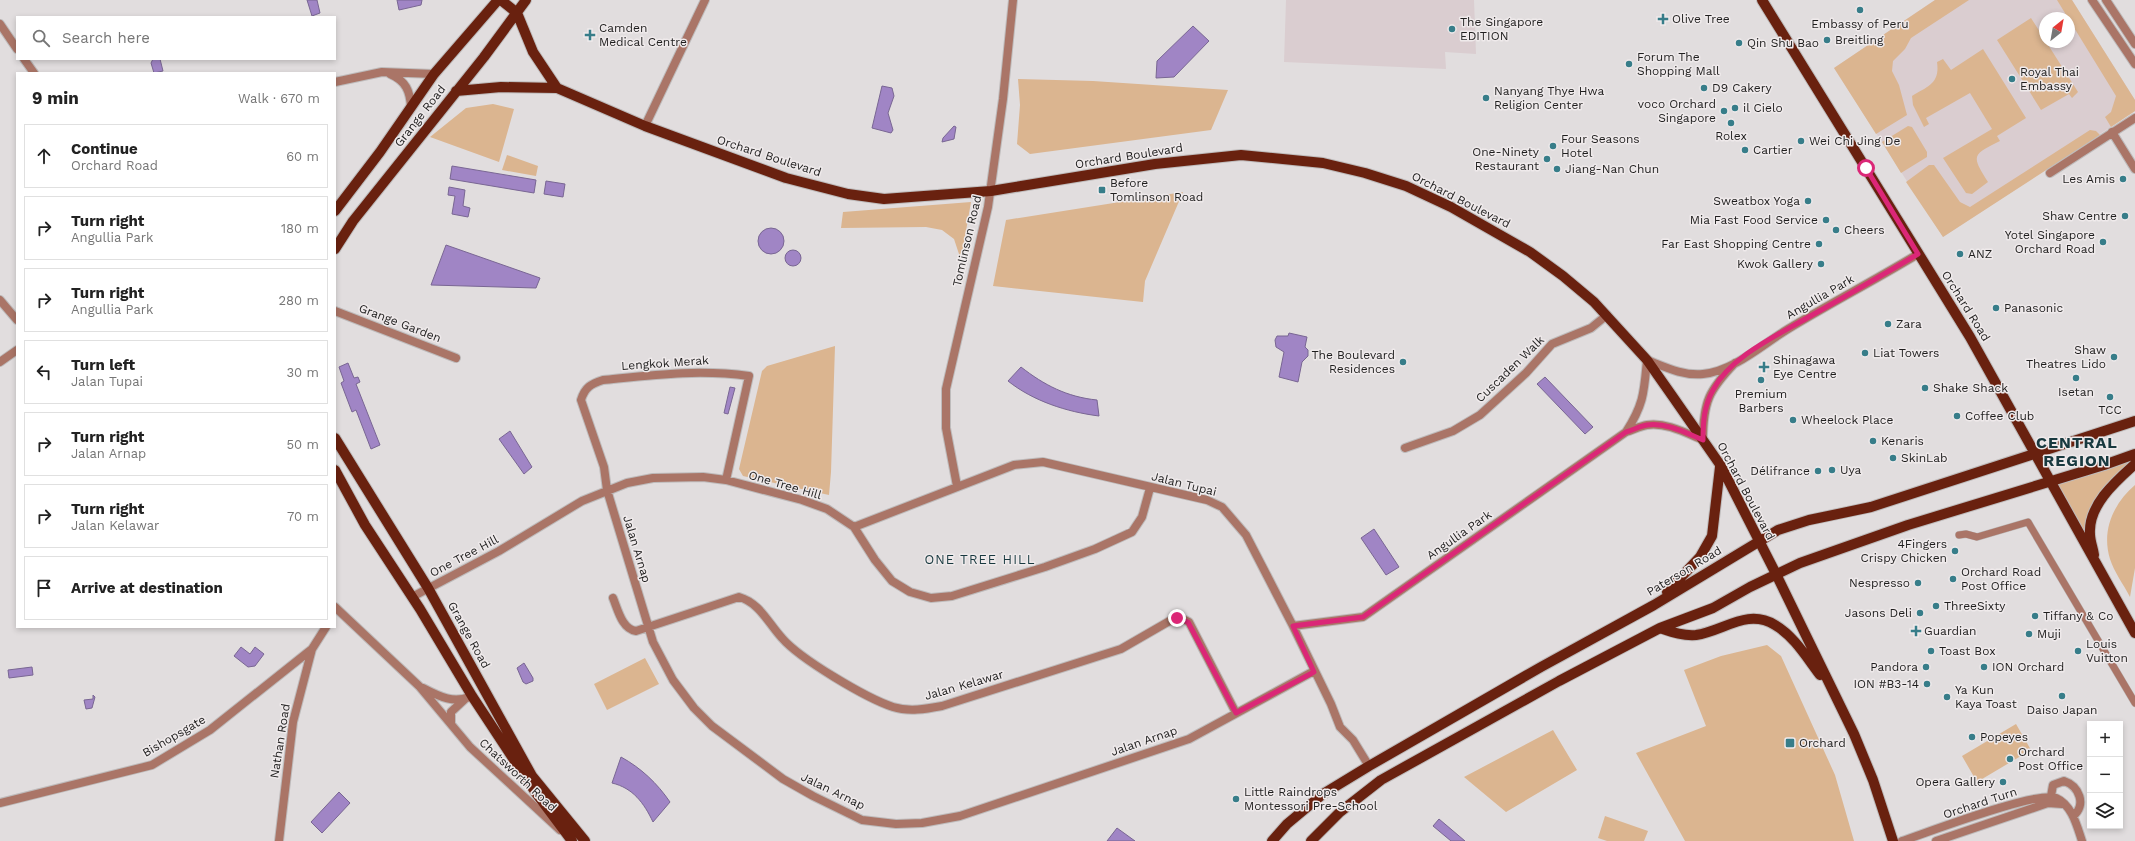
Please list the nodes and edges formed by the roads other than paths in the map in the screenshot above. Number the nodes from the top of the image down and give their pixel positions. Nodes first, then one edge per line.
1 (499, 0) edge
2 (526, 0) edge
3 (705, 0) edge
4 (1013, 0) edge
5 (1762, 0) edge
6 (2092, 0) edge
7 (2106, 0) edge
8 (517, 13) junction
9 (0, 24) edge
10 (2135, 44) edge
11 (16, 48) edge
12 (25, 60) edge
13 (2135, 64) edge
14 (33, 72) edge
15 (384, 72) junction
16 (434, 74) junction
17 (336, 82) edge
18 (557, 88) junction
19 (456, 91) junction
20 (411, 107) junction
21 (2135, 118) edge
22 (645, 126) junction
23 (2112, 132) junction
24 (2135, 169) edge
25 (2050, 173) dead end
26 (990, 191) junction
27 (336, 210) edge
28 (336, 247) edge
29 (1918, 254) junction
30 (0, 300) edge
31 (336, 311) edge
32 (1608, 315) junction
33 (16, 319) edge
34 (16, 351) edge
35 (456, 358) dead end
36 (1647, 360) junction
37 (0, 362) edge
38 (1735, 363) junction
39 (2135, 421) edge
40 (1626, 432) junction
41 (336, 440) edge
42 (1703, 440) junction
43 (1405, 448) dead end
44 (2035, 453) junction
45 (2135, 454) edge
46 (2135, 464) edge
47 (1720, 466) junction
48 (336, 472) edge
49 (726, 480) junction
50 (2049, 481) junction
51 (957, 486) junction
52 (1150, 488) junction
53 (607, 490) junction
54 (854, 527) junction
55 (1959, 535) dead end
56 (1758, 542) junction
57 (2096, 565) junction
58 (1776, 574) junction
59 (428, 588) junction
60 (412, 596) junction
61 (613, 598) dead end
62 (1654, 605) junction
63 (336, 610) edge
64 (1293, 626) junction
65 (648, 627) junction
66 (324, 628) edge
67 (1660, 628) junction
68 (2135, 633) edge
69 (312, 649) junction
70 (1314, 672) junction
71 (419, 686) junction
72 (1832, 692) junction
73 (469, 697) junction
74 (2135, 703) edge
75 (1236, 713) junction
76 (451, 724) junction
77 (1369, 766) junction
78 (2054, 799) junction
79 (0, 803) edge
80 (2073, 816) junction
81 (279, 841) edge
82 (572, 841) edge
83 (585, 841) edge
84 (1272, 841) edge
85 (1311, 841) edge
86 (1893, 841) edge
87 (1902, 841) edge
88 (1936, 841) edge
89 (2082, 841) edge

1 - 8 main road
1 - 16 main road, Grange Road
2 - 8 main road, Grange Road
3 - 22 street
4 - 26 street, Tomlinson Road
5 - 29 main road, Orchard Road
6 - 13 street
7 - 10 street
8 - 18 main road
8 - 19 main road, Grange Road
9 - 11 street
12 - 14 street
15 - 16 street
15 - 17 street
15 - 20 street
16 - 20 main road, Grange Road
18 - 19 main road, Orchard Boulevard
18 - 22 main road, Orchard Boulevard
19 - 28 main road, Grange Road
20 - 27 main road, Grange Road
21 - 23 street
22 - 26 main road, Orchard Boulevard
23 - 24 street
23 - 25 street
26 - 32 main road, Orchard Boulevard
26 - 51 street, Tomlinson Road
29 - 38 street, Angullia Park
29 - 44 main road, Orchard Road
30 - 33 street
31 - 35 street, Grange Garden
32 - 36 main road, Orchard Boulevard
32 - 43 street, Cuscaden Walk
34 - 37 street
36 - 38 street, Angullia Park
36 - 40 street, Angullia Park
36 - 42 main road, Orchard Boulevard
38 - 42 street, Angullia Park
39 - 44 main road, Paterson Road
40 - 42 street, Angullia Park
40 - 64 street, Angullia Park
41 - 59 main road, Grange Road
42 - 47 main road, Orchard Boulevard
44 - 50 main road, Orchard Road
44 - 56 main road, Paterson Road
45 - 50 main road
46 - 57 main road
47 - 56 main road, Orchard Boulevard
47 - 62 main road
48 - 60 main road
49 - 53 street, One Tree Hill
49 - 53 street, Lengkok Merak
49 - 54 street, One Tree Hill
50 - 57 main road, Orchard Road
50 - 58 main road
51 - 52 street, Jalan Tupai
51 - 54 street, Jalan Tupai
52 - 54 street, One Tree Hill
52 - 64 street, Jalan Tupai
53 - 59 street, One Tree Hill
53 - 65 street, Jalan Arnap
55 - 74 street
56 - 58 main road, Orchard Boulevard
56 - 62 main road, Paterson Road
57 - 68 main road, Orchard Road
58 - 67 main road
58 - 72 main road, Orchard Boulevard
59 - 60 street, One Tree Hill
59 - 83 main road, Grange Road
60 - 73 main road
61 - 65 street
62 - 77 main road, Paterson Road
63 - 71 street, Chatsworth Road
64 - 70 street, Jalan Tupai
65 - 75 street, Jalan Arnap
65 - 75 street, Jalan Kelawar
66 - 69 street, Nathan Road
67 - 72 main road
67 - 85 main road
69 - 79 street, Bishopsgate
69 - 81 street, Nathan Road
70 - 75 street, Jalan Arnap
70 - 77 street, Jalan Tupai
71 - 73 street, Chatsworth Road
71 - 76 street, Chatsworth Road
72 - 86 main road, Orchard Boulevard
73 - 76 street
73 - 82 main road
76 - 82 street, Chatsworth Road
77 - 84 main road, Paterson Road
78 - 80 street
78 - 80 street
78 - 87 street, Orchard Turn
78 - 88 street, Orchard Turn
80 - 89 street

